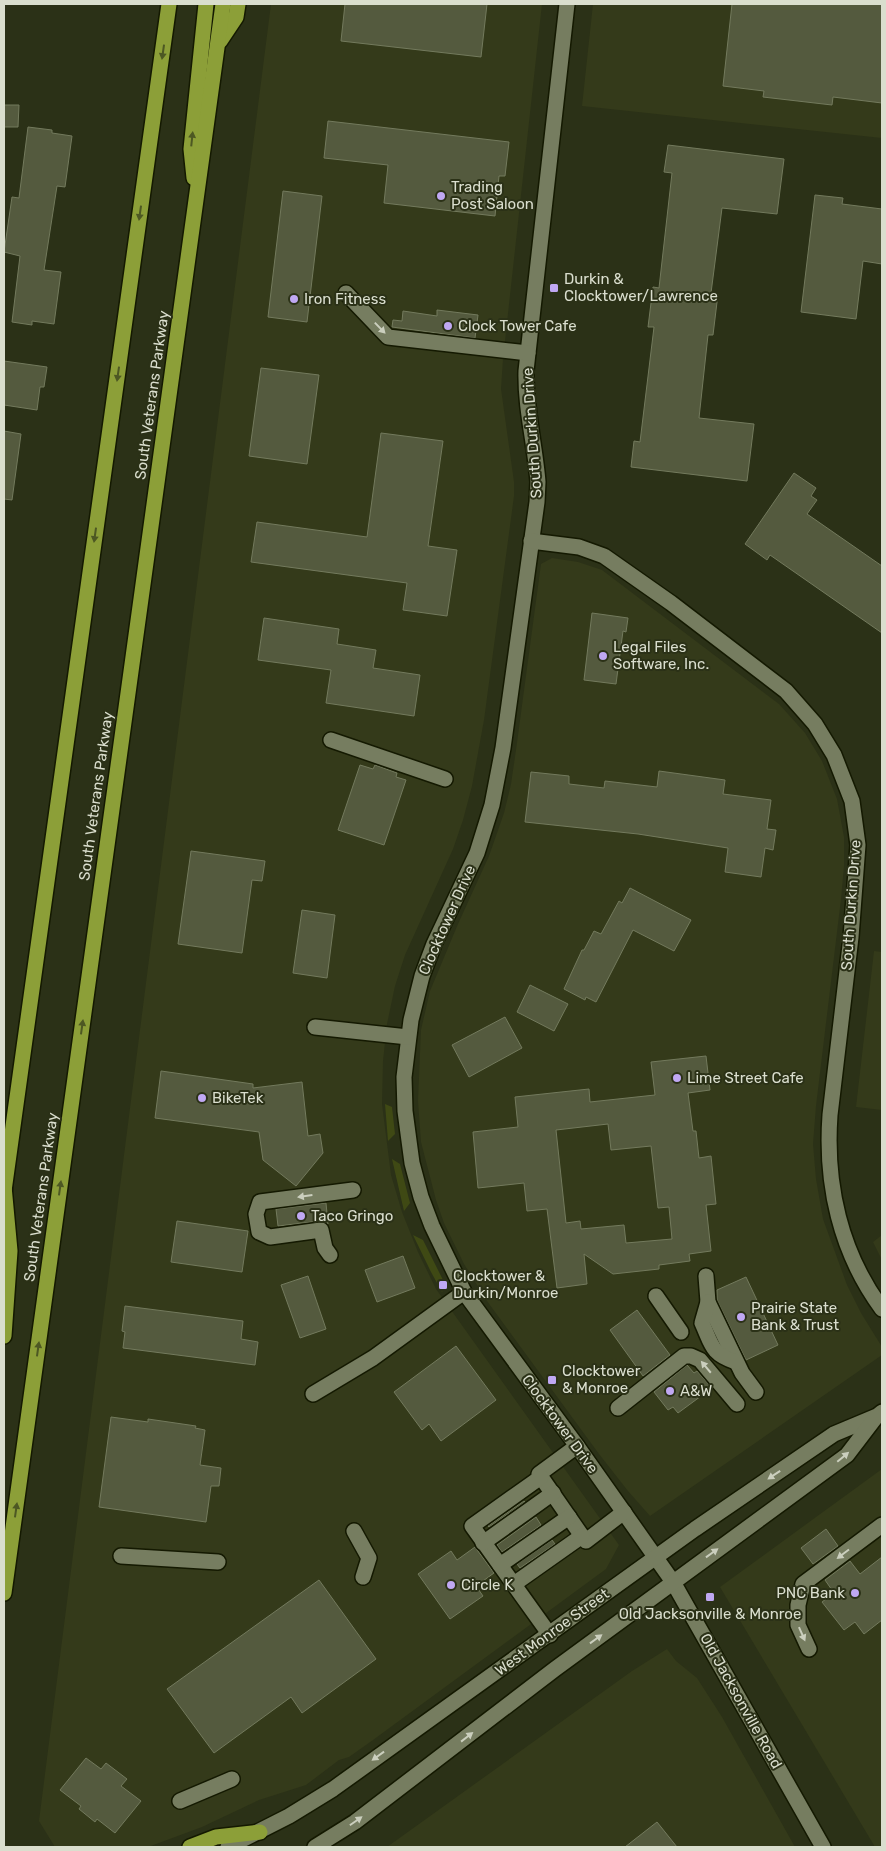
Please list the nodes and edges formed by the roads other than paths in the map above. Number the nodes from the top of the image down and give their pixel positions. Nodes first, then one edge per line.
1 (169, 4) edge
2 (206, 4) edge
3 (224, 4) edge
4 (238, 4) edge
5 (567, 4) edge
6 (218, 44) junction
7 (196, 205) junction
8 (346, 293) dead end
9 (528, 353) junction
10 (531, 541) junction
11 (331, 740) dead end
12 (445, 779) dead end
13 (315, 1027) dead end
14 (408, 1037) junction
15 (4, 1186) edge
16 (353, 1190) dead end
17 (4, 1191) edge
18 (330, 1255) dead end
19 (706, 1276) dead end
20 (464, 1292) junction
21 (656, 1296) dead end
22 (882, 1309) edge
23 (681, 1332) dead end
24 (4, 1336) edge
25 (756, 1392) dead end
26 (313, 1394) dead end
27 (738, 1404) dead end
28 (618, 1408) dead end
29 (879, 1414) edge
30 (577, 1446) junction
31 (542, 1477) junction
32 (553, 1493) junction
33 (624, 1512) junction
34 (569, 1517) junction
35 (882, 1525) edge
36 (354, 1531) dead end
37 (582, 1536) junction
38 (483, 1543) junction
39 (121, 1556) dead end
40 (656, 1557) junction
41 (218, 1562) dead end
42 (500, 1565) junction
43 (363, 1577) dead end
44 (673, 1582) junction
45 (514, 1584) junction
46 (4, 1593) edge
47 (550, 1635) junction
48 (809, 1649) dead end
49 (232, 1779) dead end
50 (180, 1801) dead end
51 (260, 1832) junction
52 (190, 1847) edge
53 (228, 1847) edge
54 (315, 1847) edge
55 (823, 1847) edge

1 -> 15 highway
7 -> 2 highway
3 - 6 highway, South Veterans Parkway
4 - 6 highway
5 - 9 street, South Durkin Drive
6 - 7 highway, South Veterans Parkway
46 -> 7 highway, South Veterans Parkway
8 -> 9 street
9 - 10 street, South Durkin Drive
10 - 14 street, Clocktower Drive
10 - 22 street, South Durkin Drive
11 - 12 street
13 - 14 street
14 - 20 street, Clocktower Drive
15 - 17 highway
15 - 24 highway
16 -> 18 street
19 - 25 street
20 - 26 street
20 - 30 street, Clocktower Drive
21 - 23 street
27 -> 28 street
29 -> 40 street, West Monroe Street
44 -> 29 street, West Monroe Street
30 - 31 street
30 - 33 street, Clocktower Drive
31 - 32 street
31 - 38 street
32 - 34 street
32 - 38 street
33 - 37 street
33 - 40 street, Clocktower Drive
34 - 37 street
34 - 42 street
35 -> 48 street
36 - 43 street
37 - 45 street
38 - 42 street
39 - 41 street
40 - 44 street, Old Jacksonville Road
40 - 47 street, West Monroe Street
42 - 45 street
54 -> 44 street, West Monroe Street
44 - 55 street, Old Jacksonville Road
45 - 47 street
47 -> 51 street, West Monroe Street
49 - 50 street
51 - 52 highway
51 - 53 street, West Monroe Street

